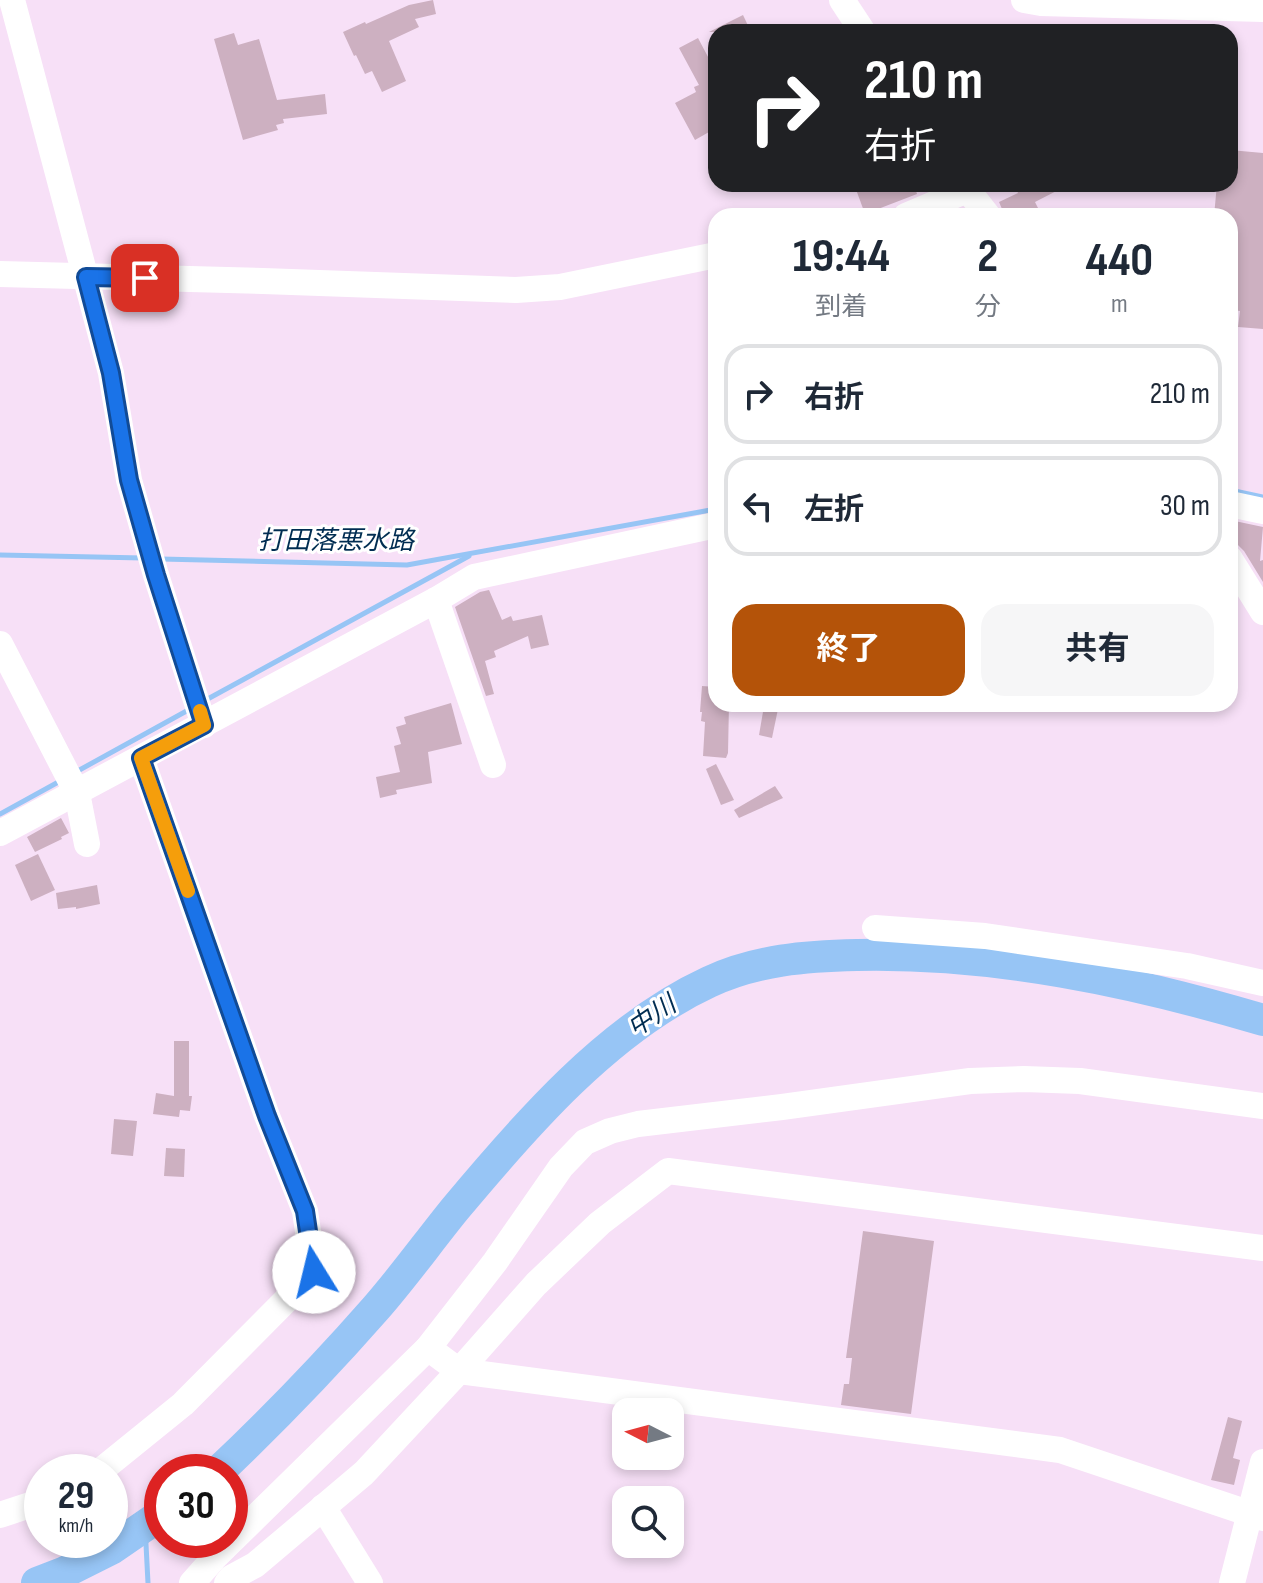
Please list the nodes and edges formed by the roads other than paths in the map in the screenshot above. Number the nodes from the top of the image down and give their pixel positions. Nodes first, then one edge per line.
1 (12, 0) edge
2 (1024, 0) edge
3 (858, 1) edge
4 (1263, 9) edge
5 (862, 24) edge
6 (955, 192) edge
7 (969, 192) edge
8 (922, 208) edge
9 (982, 208) edge
10 (708, 257) edge
11 (0, 274) edge
12 (86, 277) junction
13 (1238, 506) edge
14 (1263, 511) edge
15 (708, 527) edge
16 (1238, 572) edge
17 (436, 600) junction
18 (1263, 612) edge
19 (0, 644) edge
20 (204, 725) junction
21 (141, 758) junction
22 (493, 765) dead end
23 (77, 793) junction
24 (0, 833) edge
25 (87, 844) dead end
26 (875, 928) dead end
27 (1263, 983) edge
28 (1263, 1106) edge
29 (1263, 1248) edge
30 (428, 1348) junction
31 (459, 1371) junction
32 (121, 1454) edge
33 (1263, 1462) edge
34 (24, 1507) edge
35 (323, 1507) junction
36 (0, 1515) edge
37 (1257, 1516) edge
38 (192, 1583) edge
39 (227, 1583) edge
40 (370, 1583) edge
41 (1232, 1583) edge

1 - 12 street
2 - 4 street
3 - 5 street
6 - 8 street
7 - 9 street
10 - 12 street
11 - 12 street
12 - 20 street
13 - 14 street
15 - 17 street
16 - 18 street
17 - 20 street
17 - 22 street
19 - 23 street
20 - 21 street
21 - 23 street
21 - 32 street
23 - 24 street
23 - 25 street
26 - 27 street
28 - 30 street
29 - 31 street
30 - 31 street
30 - 38 street
31 - 35 street
31 - 37 street
33 - 37 street
34 - 36 street
35 - 39 street
35 - 40 street
37 - 41 street

